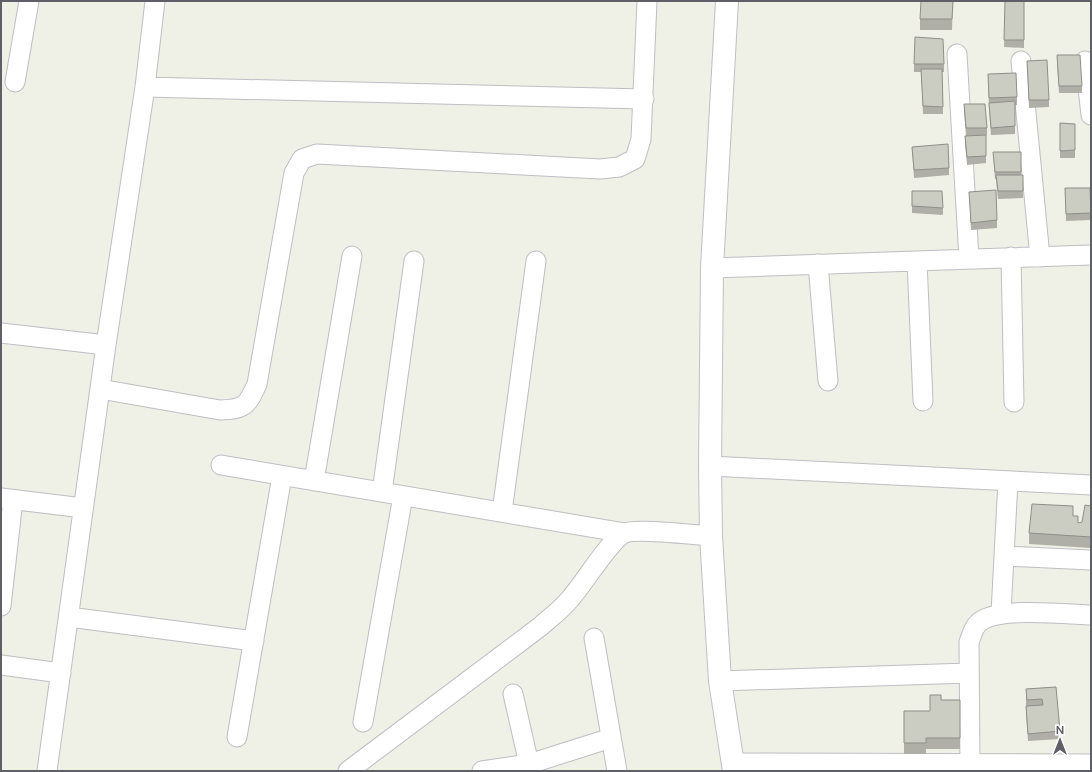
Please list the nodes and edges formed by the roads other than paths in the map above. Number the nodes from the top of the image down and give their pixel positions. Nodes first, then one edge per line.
1 (29, 1) edge
2 (155, 1) edge
3 (647, 1) edge
4 (727, 1) edge
5 (958, 54) dead end
6 (1021, 61) dead end
7 (1085, 61) dead end
8 (14, 82) dead end
9 (145, 87) junction
10 (644, 99) junction
11 (1091, 115) edge
12 (1091, 255) edge
13 (352, 256) dead end
14 (1040, 257) junction
15 (1011, 258) junction
16 (969, 259) junction
17 (414, 261) dead end
18 (536, 261) dead end
19 (917, 261) junction
20 (818, 264) junction
21 (712, 268) junction
22 (1, 333) edge
23 (106, 345) junction
24 (828, 381) dead end
25 (100, 389) junction
26 (923, 401) dead end
27 (1014, 402) dead end
28 (221, 465) dead end
29 (710, 466) junction
30 (282, 476) junction
31 (1008, 480) junction
32 (314, 481) junction
33 (1091, 485) edge
34 (382, 492) junction
35 (403, 496) junction
36 (7, 499) edge
37 (84, 508) junction
38 (502, 512) junction
39 (625, 533) junction
40 (711, 536) junction
41 (1004, 556) junction
42 (1091, 560) edge
43 (1, 606) edge
44 (1001, 613) junction
45 (1091, 615) edge
46 (69, 617) junction
47 (594, 638) dead end
48 (254, 641) junction
49 (1, 665) edge
50 (61, 673) junction
51 (969, 673) junction
52 (720, 681) junction
53 (513, 694) dead end
54 (363, 722) dead end
55 (238, 737) dead end
56 (612, 738) junction
57 (529, 764) junction
58 (970, 764) junction
59 (1091, 764) edge
60 (733, 767) edge
61 (47, 771) edge
62 (348, 771) edge
63 (482, 771) edge
64 (617, 771) edge

1 - 8 street
2 - 9 street
3 - 10 street
4 - 21 main road
5 - 16 street
6 - 14 street
7 - 11 street
9 - 10 street
9 - 23 street
10 - 25 street
12 - 14 street
13 - 32 street
14 - 15 street
15 - 16 street
15 - 27 street
16 - 19 street
17 - 34 street
18 - 38 street
19 - 20 street
19 - 26 street
20 - 21 street
20 - 24 street
21 - 29 main road
22 - 23 street
23 - 25 street
25 - 37 street
28 - 30 street
29 - 31 street
29 - 40 main road
30 - 32 street
30 - 48 street
31 - 33 street
31 - 41 street
32 - 34 street
34 - 35 street
35 - 38 street
35 - 54 street
36 - 37 street
36 - 43 street
37 - 46 street
38 - 39 street
39 - 40 street
39 - 62 street
40 - 52 main road
41 - 42 street
41 - 44 street
44 - 45 street
44 - 51 street
46 - 48 street
46 - 50 street
47 - 56 street
48 - 55 street
49 - 50 street
50 - 61 street
51 - 52 street
51 - 58 street
52 - 60 main road
53 - 57 street
56 - 57 street
56 - 64 street
57 - 63 street
58 - 59 street
58 - 60 street

